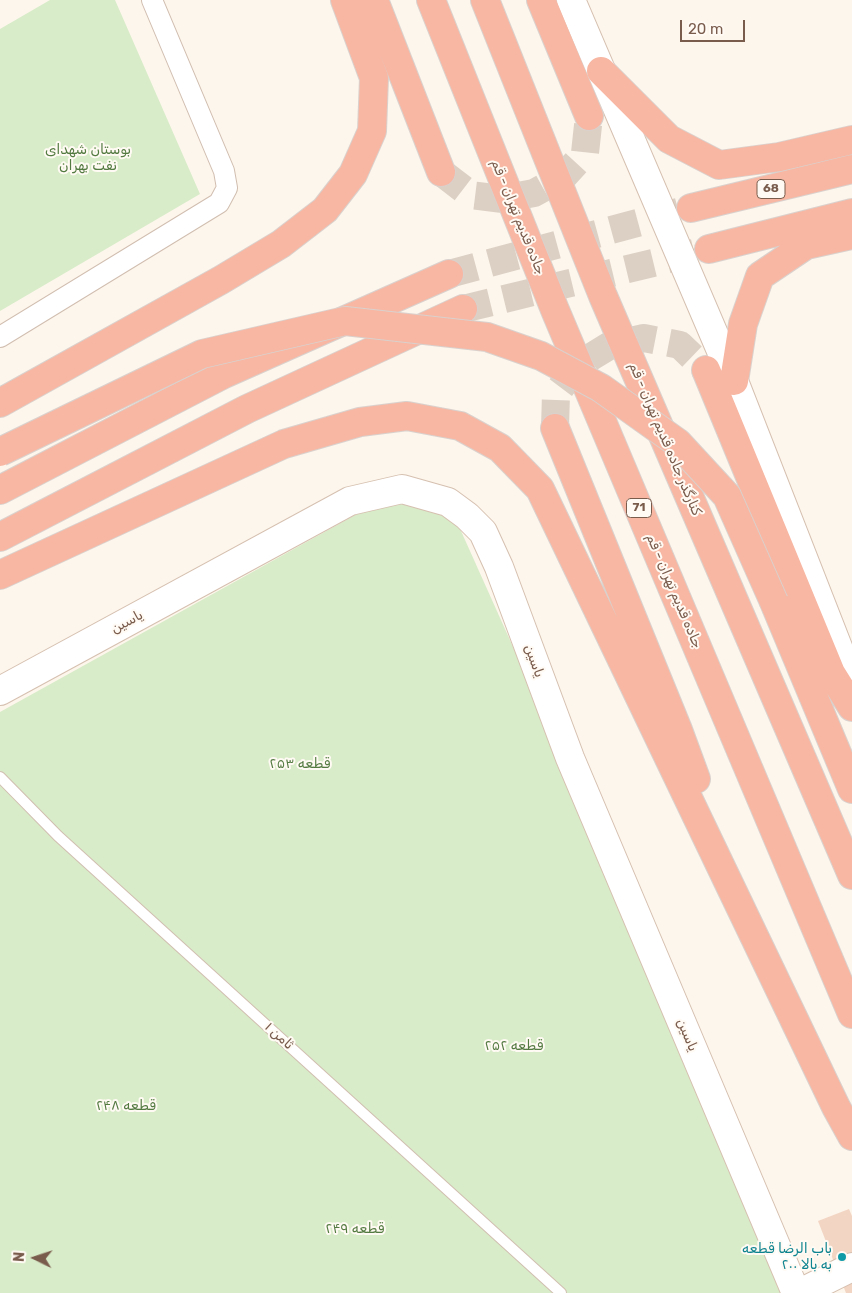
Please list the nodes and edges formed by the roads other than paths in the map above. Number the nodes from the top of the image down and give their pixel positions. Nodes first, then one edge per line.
1 (152, 0) edge
2 (344, 0) edge
3 (374, 0) edge
4 (431, 0) edge
5 (485, 0) edge
6 (541, 0) edge
7 (571, 0) edge
8 (601, 71) junction
9 (589, 116) tunnel mouth
10 (852, 140) edge
11 (852, 169) edge
12 (441, 172) tunnel mouth
13 (691, 208) tunnel mouth
14 (852, 213) edge
15 (852, 235) edge
16 (709, 249) tunnel mouth
17 (450, 274) tunnel mouth
18 (463, 308) tunnel mouth
19 (0, 337) edge
20 (706, 370) tunnel mouth
21 (734, 381) junction
22 (0, 404) edge
23 (555, 428) tunnel mouth
24 (0, 452) edge
25 (0, 490) edge
26 (0, 537) edge
27 (0, 575) edge
28 (852, 683) edge
29 (0, 691) edge
30 (852, 707) edge
31 (0, 777) edge
32 (852, 789) edge
33 (852, 875) edge
34 (754, 937) junction
35 (852, 1014) edge
36 (852, 1136) edge
37 (852, 1267) edge
38 (561, 1293) edge
39 (796, 1293) edge
40 (800, 1293) edge

1 - 19 street
2 - 22 highway
3 - 12 highway
4 - 35 highway, جاده قدیم تهران - قم / 71
5 - 33 highway, کنارگذر جاده قدیم تهران - قم
6 - 9 highway
7 - 8 street
8 - 10 highway
8 - 21 street
11 - 13 highway, 68
14 - 16 highway
15 - 21 highway
17 - 25 highway
18 - 26 highway
20 - 30 highway
21 - 28 street
23 - 34 highway
24 - 32 highway, bridge
27 - 34 highway
29 - 39 street, یاسین
31 - 38 lane, ثامن ۱
34 - 36 highway
37 - 40 street

